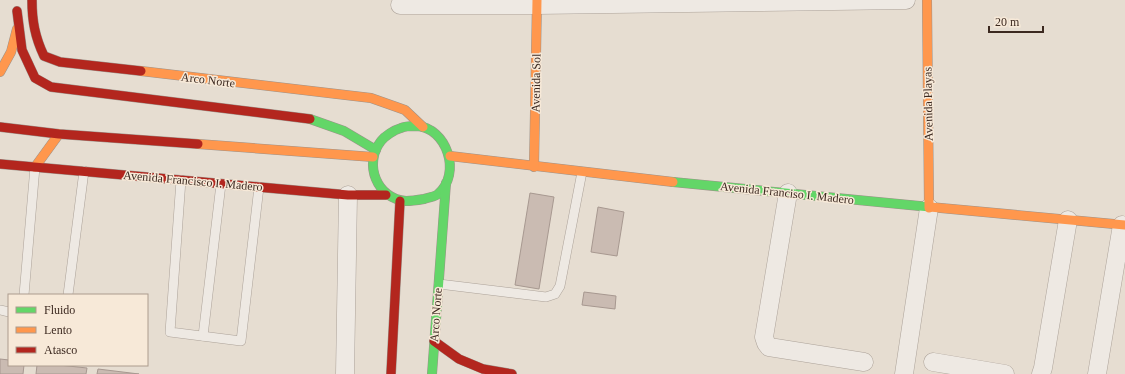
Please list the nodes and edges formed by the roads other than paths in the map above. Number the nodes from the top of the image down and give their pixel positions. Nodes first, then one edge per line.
1 (17, 0) edge
2 (32, 0) edge
3 (906, 0) edge
4 (927, 0) edge
5 (537, 3) edge
6 (400, 4) dead end
7 (18, 22) junction
8 (0, 72) edge
9 (0, 127) edge
10 (423, 127) junction
11 (59, 134) junction
12 (374, 153) junction
13 (450, 156) junction
14 (0, 164) edge
15 (35, 167) junction
16 (534, 167) junction
17 (84, 171) junction
18 (582, 172) junction
19 (181, 180) junction
20 (446, 183) junction
21 (221, 184) junction
22 (259, 187) junction
23 (788, 193) junction
24 (348, 195) junction
25 (386, 195) junction
26 (400, 201) junction
27 (929, 208) junction
28 (1068, 220) junction
29 (1123, 225) edge
30 (438, 284) junction
31 (24, 294) edge
32 (68, 294) edge
33 (203, 336) junction
34 (434, 341) junction
35 (864, 362) dead end
36 (933, 362) dead end
37 (345, 374) edge
38 (391, 374) edge
39 (432, 374) edge
40 (512, 374) edge
41 (904, 374) edge
42 (1005, 374) edge
43 (1041, 374) edge
44 (1098, 374) edge

1 - 7 main road
2 - 10 main road, Arco Norte
3 - 5 street
4 - 27 main road, Avenida Playas
5 - 6 street
5 - 16 main road, Avenida Sol
7 - 8 main road
7 - 12 main road
9 - 11 main road
10 - 12 main road
10 - 13 main road
11 - 12 main road
11 - 15 main road
12 - 25 main road
13 - 16 main road, Avenida Franciso I. Madero
13 - 20 main road
14 - 15 main road, Avenida Francisco I. Madero
15 - 17 main road, Avenida Francisco I. Madero
15 - 31 lane
16 - 18 main road, Avenida Franciso I. Madero
17 - 19 main road, Avenida Francisco I. Madero
17 - 32 lane
18 - 23 main road, Avenida Franciso I. Madero
18 - 30 lane
19 - 21 main road, Avenida Francisco I. Madero
19 - 33 lane
20 - 26 main road
20 - 30 main road, Arco Norte
21 - 22 main road, Avenida Francisco I. Madero
21 - 33 lane
22 - 24 main road, Avenida Francisco I. Madero
22 - 33 lane
23 - 27 main road, Avenida Franciso I. Madero
23 - 35 street
24 - 25 main road, Avenida Francisco I. Madero
24 - 37 street
25 - 26 main road
26 - 38 main road
27 - 28 main road, Avenida Franciso I. Madero
27 - 41 street
28 - 29 main road, Avenida Franciso I. Madero
28 - 43 street
29 - 44 street
30 - 34 main road, Arco Norte
34 - 39 main road, Arco Norte
34 - 40 main road
36 - 42 street

